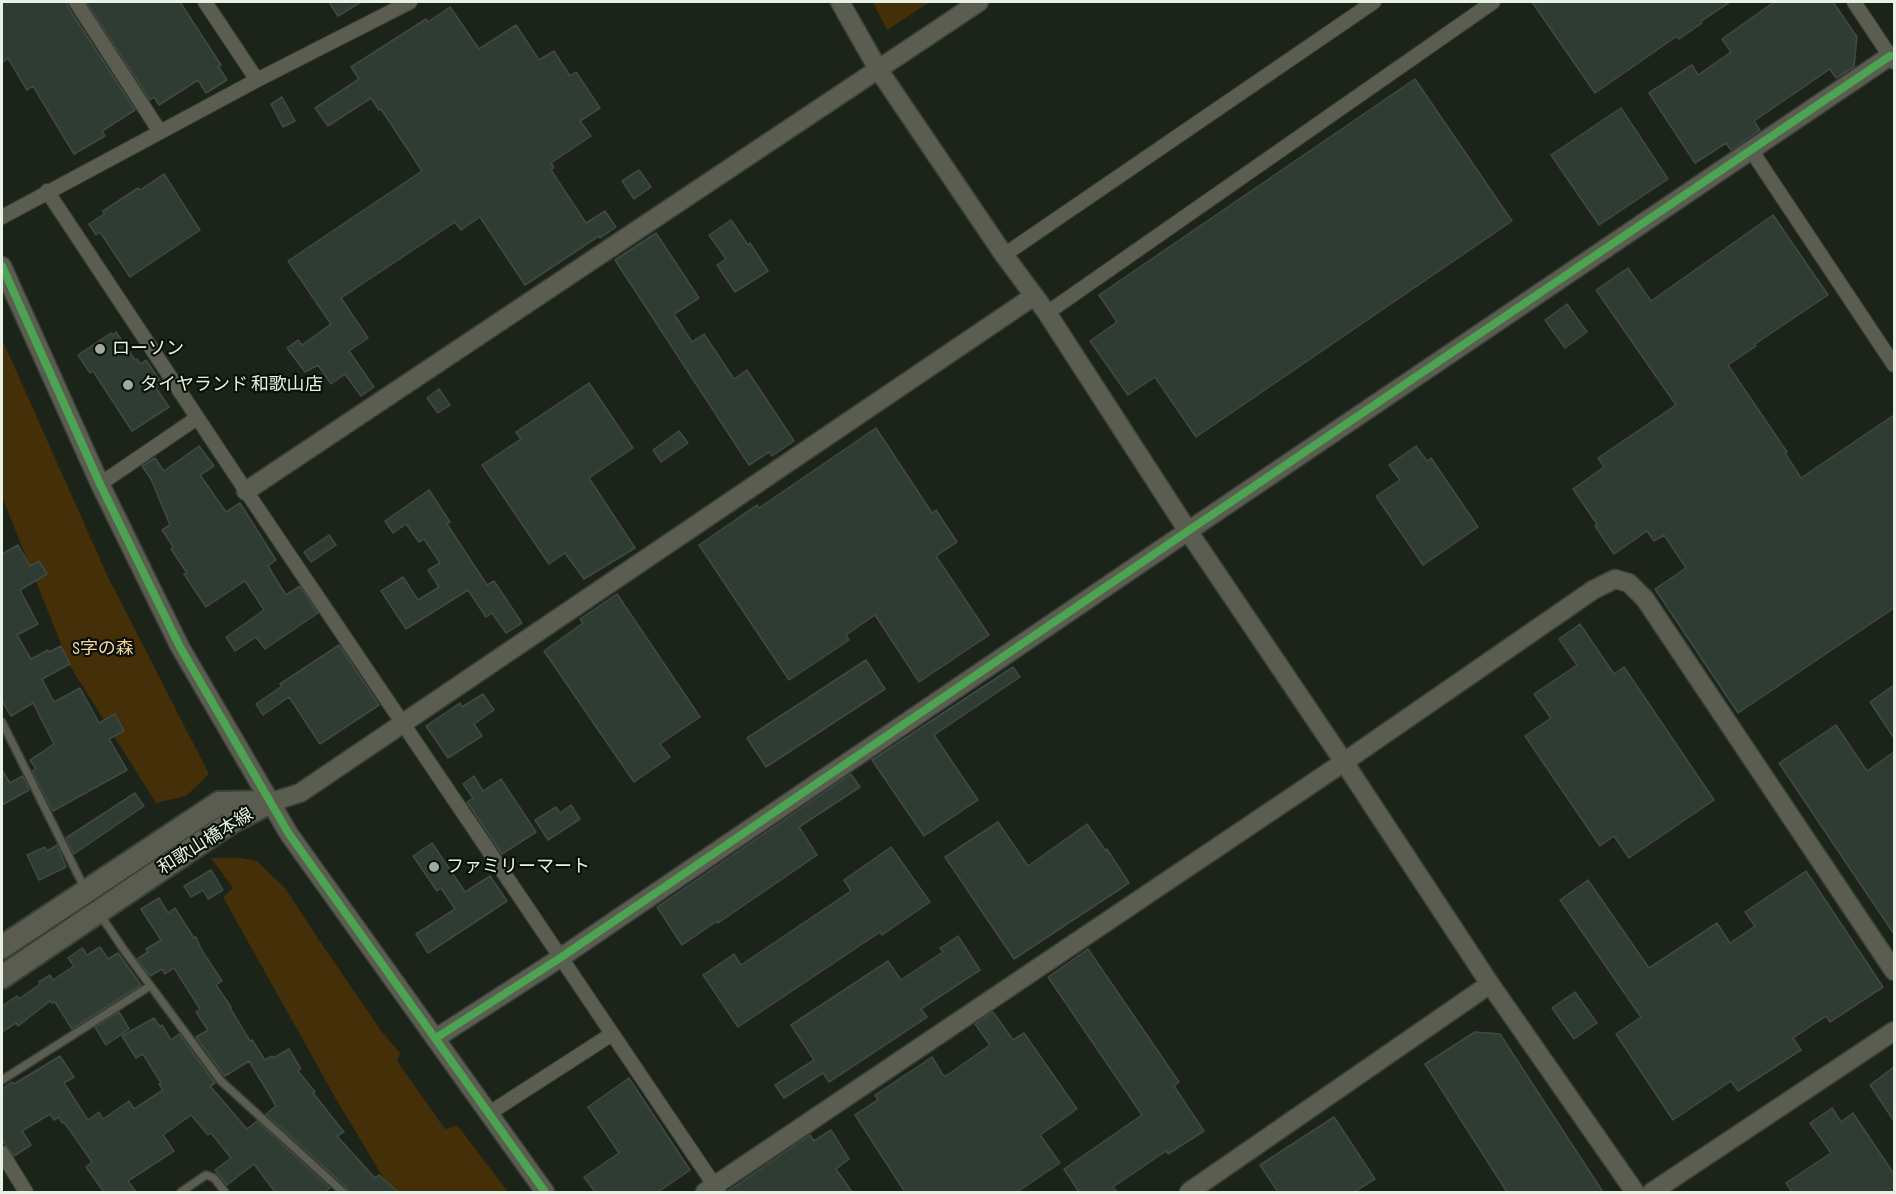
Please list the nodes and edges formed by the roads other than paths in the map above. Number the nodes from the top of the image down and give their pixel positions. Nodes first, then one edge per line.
1 (76, 2) edge
2 (205, 2) edge
3 (410, 2) edge
4 (840, 2) edge
5 (979, 2) edge
6 (1374, 2) edge
7 (1493, 2) edge
8 (1854, 2) edge
9 (1893, 59) edge
10 (878, 69) junction
11 (257, 80) junction
12 (160, 132) junction
13 (1751, 150) junction
14 (47, 192) junction
15 (2, 217) edge
16 (1004, 255) junction
17 (2, 266) edge
18 (1034, 296) junction
19 (1047, 313) junction
20 (1894, 365) edge
21 (197, 418) junction
22 (100, 484) junction
23 (246, 491) junction
24 (1188, 531) junction
25 (2, 722) edge
26 (402, 723) junction
27 (1344, 762) junction
28 (271, 802) junction
29 (86, 890) junction
30 (99, 912) junction
31 (2, 947) edge
32 (560, 958) junction
33 (1894, 971) edge
34 (2, 977) edge
35 (1490, 984) junction
36 (150, 986) junction
37 (1894, 1031) edge
38 (612, 1034) junction
39 (436, 1038) junction
40 (2, 1080) edge
41 (488, 1114) junction
42 (2, 1153) edge
43 (713, 1190) edge
44 (26, 1192) edge
45 (181, 1192) edge
46 (225, 1192) edge
47 (343, 1192) edge
48 (545, 1192) edge
49 (1189, 1192) edge
50 (1635, 1192) edge
51 (1652, 1192) edge

1 - 12 street
2 - 11 street
3 - 11 street
4 - 10 street
5 - 10 street
6 - 16 street
7 - 19 street
8 - 9 street
9 - 13 street
10 - 16 street
10 - 23 street
11 - 12 street
12 - 14 street
13 - 20 street
13 - 24 street
14 - 15 street
14 - 21 street
16 - 18 street
17 - 22 street
18 - 19 street
18 - 26 street
19 - 24 street
21 - 22 street
21 - 23 street
22 - 28 street
23 - 26 street
24 - 27 street
24 - 32 street
25 - 29 lane
26 - 28 street
26 - 32 street
27 - 33 street
27 - 35 street
27 - 43 street
28 - 29 main road, 和歌山橋本線
28 - 30 main road, 和歌山橋本線
28 - 39 street
29 - 30 street
29 - 31 main road, 和歌山橋本線
30 - 34 main road, 和歌山橋本線
30 - 36 lane
32 - 38 street
32 - 39 street
35 - 49 street
35 - 50 street
36 - 40 lane
36 - 47 lane
37 - 51 street
38 - 41 street
38 - 43 street
39 - 41 street
41 - 48 street
42 - 44 street
45 - 46 lane

